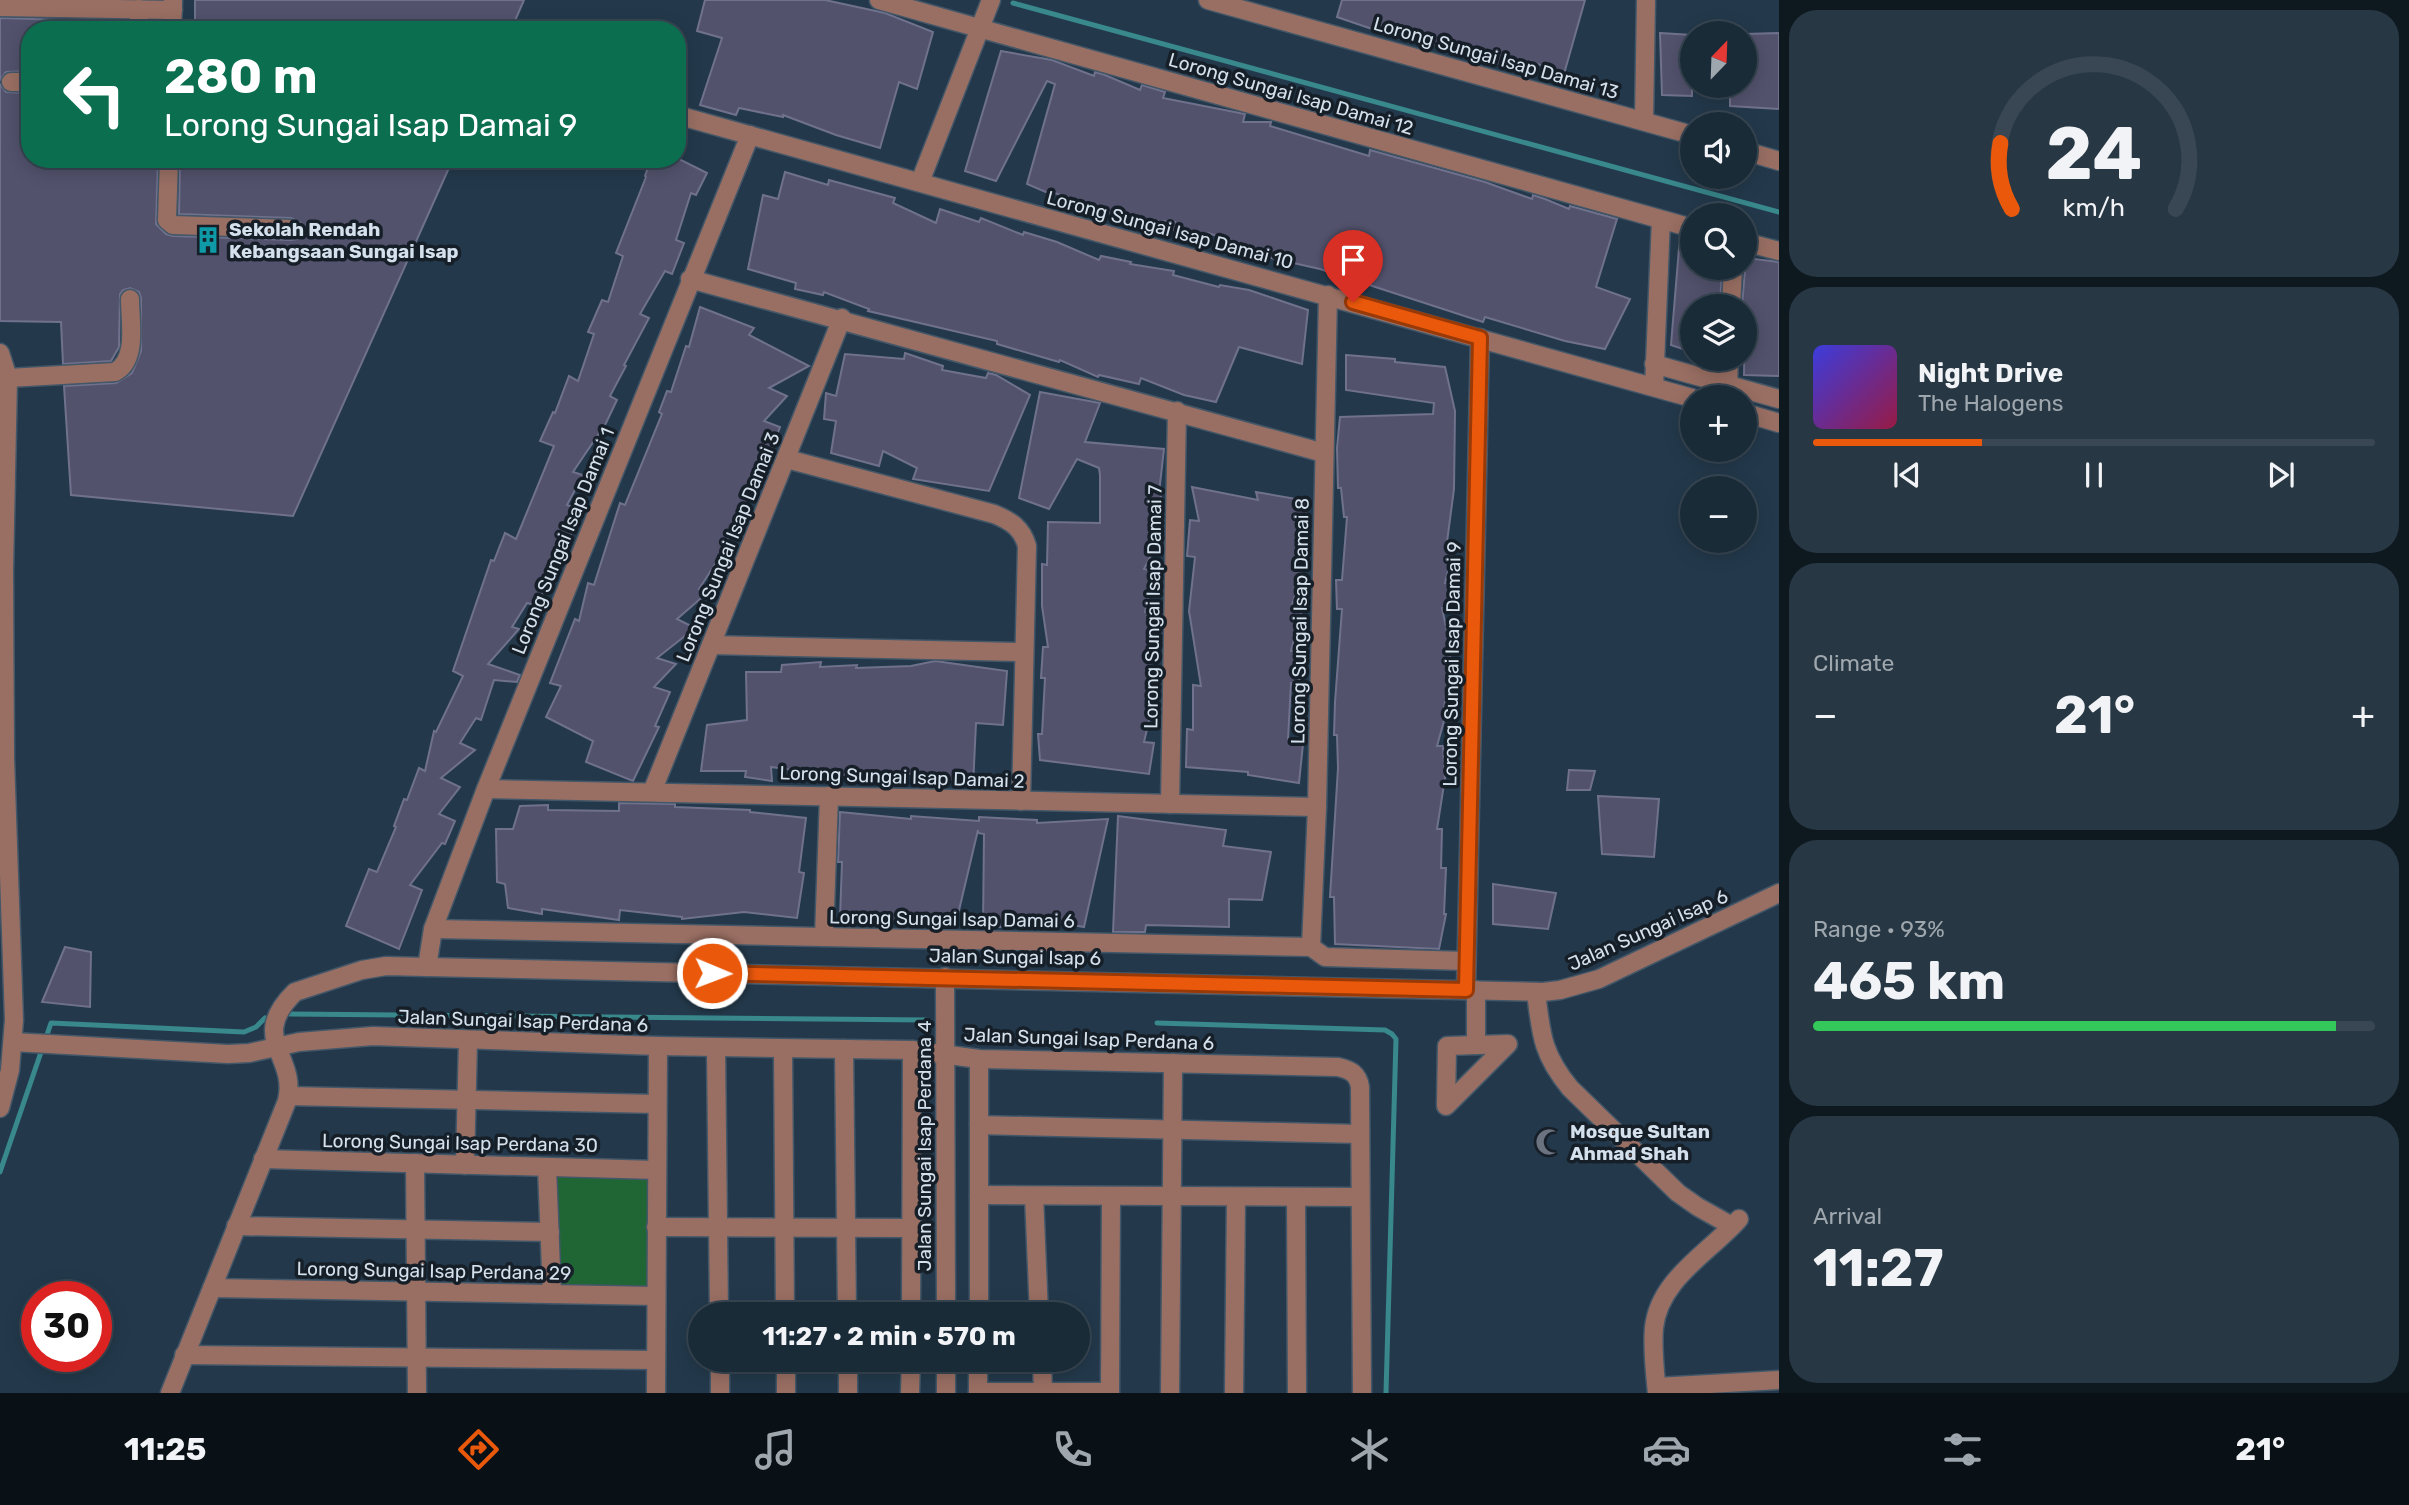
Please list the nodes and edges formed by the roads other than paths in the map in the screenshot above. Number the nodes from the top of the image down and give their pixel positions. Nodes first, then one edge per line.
1 (879, 0) edge
2 (990, 0) edge
3 (1208, 0) edge
4 (1646, 0) edge
5 (173, 5) edge
6 (0, 7) edge
7 (139, 9) junction
8 (139, 21) edge
9 (979, 28) junction
10 (11, 82) dead end
11 (21, 82) edge
12 (686, 117) edge
13 (1644, 121) junction
14 (1680, 132) edge
15 (750, 135) junction
16 (1757, 155) edge
17 (1779, 161) edge
18 (169, 168) edge
19 (920, 182) junction
20 (1661, 220) junction
21 (1680, 225) edge
22 (291, 229) dead end
23 (1757, 245) edge
24 (1779, 251) edge
25 (690, 279) junction
26 (1328, 295) junction
27 (130, 299) dead end
28 (842, 318) junction
29 (1480, 338) junction
30 (0, 353) edge
31 (1654, 365) junction
32 (1729, 371) edge
33 (5, 380) edge
34 (1728, 385) joint
35 (1654, 387) junction
36 (1757, 393) edge
37 (1680, 395) edge
38 (1779, 399) edge
39 (1177, 411) junction
40 (1757, 417) edge
41 (1779, 423) edge
42 (1324, 453) junction
43 (787, 459) junction
44 (2, 571) edge
45 (711, 645) junction
46 (1023, 652) junction
47 (3, 758) edge
48 (486, 789) junction
49 (652, 792) junction
50 (829, 796) junction
51 (1021, 801) junction
52 (1170, 804) junction
53 (1317, 807) junction
54 (1779, 893) edge
55 (5, 918) edge
56 (433, 929) junction
57 (824, 937) junction
58 (1311, 947) junction
59 (1466, 961) junction
60 (427, 967) junction
61 (945, 977) junction
62 (1471, 990) junction
63 (1536, 992) junction
64 (468, 1040) junction
65 (13, 1042) junction
66 (1476, 1045) dead end
67 (658, 1046) junction
68 (276, 1048) junction
69 (716, 1048) junction
70 (783, 1049) junction
71 (844, 1049) junction
72 (912, 1050) junction
73 (945, 1055) junction
74 (979, 1059) junction
75 (1173, 1063) junction
76 (288, 1096) junction
77 (467, 1100) junction
78 (657, 1104) junction
79 (0, 1108) edge
80 (979, 1125) junction
81 (1173, 1129) junction
82 (1360, 1134) junction
83 (263, 1159) junction
84 (415, 1163) junction
85 (465, 1165) junction
86 (547, 1167) junction
87 (656, 1170) junction
88 (979, 1195) junction
89 (1034, 1196) junction
90 (1111, 1196) junction
91 (1173, 1196) junction
92 (1236, 1197) junction
93 (1296, 1197) junction
94 (1360, 1197) junction
95 (236, 1226) junction
96 (656, 1227) junction
97 (718, 1227) junction
98 (785, 1228) junction
99 (846, 1228) junction
100 (911, 1228) junction
101 (416, 1229) junction
102 (550, 1232) junction
103 (212, 1288) junction
104 (417, 1292) junction
105 (552, 1294) junction
106 (656, 1296) junction
107 (719, 1302) edge
108 (785, 1302) edge
109 (847, 1302) edge
110 (911, 1302) edge
111 (946, 1302) edge
112 (979, 1302) edge
113 (1039, 1302) edge
114 (184, 1356) junction
115 (417, 1358) junction
116 (656, 1360) junction
117 (720, 1372) edge
118 (786, 1372) edge
119 (848, 1372) edge
120 (911, 1372) edge
121 (946, 1372) edge
122 (978, 1372) edge
123 (1042, 1372) edge
124 (1779, 1380) edge
125 (1657, 1390) edge
126 (1110, 1392) edge
127 (170, 1393) edge
128 (417, 1393) edge
129 (656, 1393) edge
130 (720, 1393) edge
131 (786, 1393) edge
132 (848, 1393) edge
133 (910, 1393) edge
134 (946, 1393) edge
135 (978, 1393) edge
136 (1043, 1393) edge
137 (1170, 1393) edge
138 (1234, 1393) edge
139 (1297, 1393) edge
140 (1362, 1393) edge

1 - 9 street, Lorong Sungai Isap Damai 12
2 - 9 street
3 - 13 street, Lorong Sungai Isap Damai 13
4 - 13 street
5 - 7 street
6 - 7 street
7 - 8 street
9 - 19 street
9 - 20 street, Lorong Sungai Isap Damai 12
10 - 11 street
12 - 15 street, Lorong Sungai Isap Damai 10
13 - 14 street, Lorong Sungai Isap Damai 13
15 - 19 street, Lorong Sungai Isap Damai 10
15 - 25 street, Lorong Sungai Isap Damai 1
16 - 17 street
18 - 22 street
19 - 26 street, Lorong Sungai Isap Damai 10
20 - 21 street, Lorong Sungai Isap Damai 12
20 - 31 street
23 - 24 street
25 - 28 street
25 - 48 street, Lorong Sungai Isap Damai 1
26 - 29 street, Lorong Sungai Isap Damai 10
26 - 42 street, Lorong Sungai Isap Damai 8
27 - 33 street
28 - 39 street
28 - 43 street, Lorong Sungai Isap Damai 3
29 - 35 street, Lorong Sungai Isap Damai 10
29 - 59 street, Lorong Sungai Isap Damai 9
30 - 33 street
31 - 34 street
31 - 35 street
32 - 34 street
33 - 44 street
35 - 37 street, Lorong Sungai Isap Damai 10
36 - 38 street
39 - 42 street
39 - 52 street, Lorong Sungai Isap Damai 7
40 - 41 street
42 - 53 street, Lorong Sungai Isap Damai 8
43 - 45 street, Lorong Sungai Isap Damai 3
43 - 46 street
44 - 47 street
45 - 46 street
45 - 49 street, Lorong Sungai Isap Damai 3
46 - 51 street
47 - 55 street
48 - 49 street, Lorong Sungai Isap Damai 2
48 - 56 street, Lorong Sungai Isap Damai 1
49 - 50 street, Lorong Sungai Isap Damai 2
50 - 51 street, Lorong Sungai Isap Damai 2
50 - 57 street
51 - 52 street, Lorong Sungai Isap Damai 2
52 - 53 street, Lorong Sungai Isap Damai 2
53 - 58 street, Lorong Sungai Isap Damai 8
54 - 63 street, Jalan Sungai Isap 6
55 - 65 street
56 - 57 street, Lorong Sungai Isap Damai 6
56 - 60 street, Lorong Sungai Isap Damai 1
57 - 58 street, Lorong Sungai Isap Damai 6
58 - 59 street, Lorong Sungai Isap Damai 6
59 - 62 street, Lorong Sungai Isap Damai 9
60 - 61 street, Jalan Sungai Isap 6
60 - 68 street, Jalan Sungai Isap 6
61 - 62 street, Jalan Sungai Isap 6
61 - 73 street, Jalan Sungai Isap Perdana 4
62 - 63 street, Jalan Sungai Isap 6
62 - 66 street, Lorong Sungai Isap Damai 9
63 - 125 street
64 - 67 street, Jalan Sungai Isap Perdana 6
64 - 68 street, Jalan Sungai Isap Perdana 6
64 - 77 street
65 - 68 street, Jalan Sungai Isap Perdana 6
65 - 79 street
67 - 69 street, Jalan Sungai Isap Perdana 6
67 - 78 street
68 - 76 street
69 - 70 street, Jalan Sungai Isap Perdana 6
69 - 97 street
70 - 71 street, Jalan Sungai Isap Perdana 6
70 - 98 street
71 - 72 street, Jalan Sungai Isap Perdana 6
71 - 99 street
72 - 73 street, Jalan Sungai Isap Perdana 6
72 - 100 street
73 - 74 street, Jalan Sungai Isap Perdana 6
73 - 111 street, Jalan Sungai Isap Perdana 4
74 - 75 street, Jalan Sungai Isap Perdana 6
74 - 80 street
75 - 81 street
75 - 82 street, Jalan Sungai Isap Perdana 6
76 - 77 street
76 - 83 street
77 - 78 street
77 - 85 street
78 - 87 street
80 - 81 street
80 - 88 street
81 - 82 street
81 - 91 street
82 - 94 street, Jalan Sungai Isap Perdana 6
83 - 84 street, Lorong Sungai Isap Perdana 30
83 - 95 street
84 - 85 street, Lorong Sungai Isap Perdana 30
84 - 101 street
85 - 86 street, Lorong Sungai Isap Perdana 30
86 - 87 street, Lorong Sungai Isap Perdana 30
86 - 102 street
87 - 96 street
88 - 89 street
88 - 112 street
89 - 90 street
89 - 113 street
90 - 91 street
90 - 126 street
91 - 92 street
91 - 137 street
92 - 93 street
92 - 138 street
93 - 94 street
93 - 139 street
94 - 140 street, Jalan Sungai Isap Perdana 6
95 - 101 street
95 - 103 street
96 - 97 street
96 - 106 street
97 - 98 street
97 - 107 street
98 - 99 street
98 - 108 street
99 - 100 street
99 - 109 street
100 - 110 street
101 - 102 street
101 - 104 street
102 - 105 street
103 - 104 street, Lorong Sungai Isap Perdana 29
103 - 114 street
104 - 105 street, Lorong Sungai Isap Perdana 29
104 - 115 street
105 - 106 street, Lorong Sungai Isap Perdana 29
106 - 116 street
114 - 115 street
114 - 127 street
115 - 116 street
115 - 128 street
116 - 129 street
117 - 130 street
118 - 131 street
119 - 132 street
120 - 133 street
121 - 134 street
122 - 135 street
123 - 136 street
124 - 125 street
126 - 136 street
135 - 136 street

